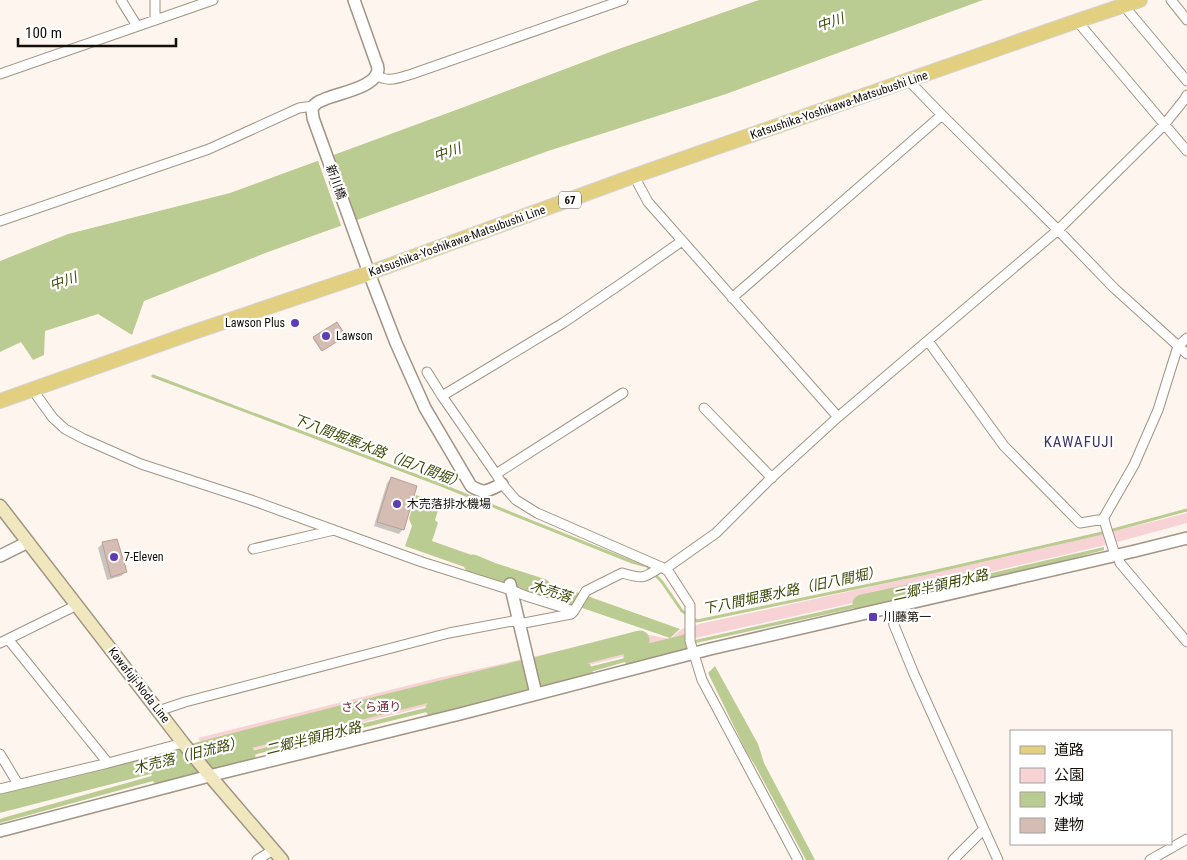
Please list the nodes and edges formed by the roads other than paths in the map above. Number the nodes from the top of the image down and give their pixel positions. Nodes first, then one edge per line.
1 (121, 0) edge
2 (155, 0) edge
3 (213, 0) edge
4 (354, 0) edge
5 (623, 0) edge
6 (1140, 0) edge
7 (1170, 0) edge
8 (1124, 6) junction
9 (155, 20) junction
10 (1187, 20) edge
11 (1077, 21) junction
12 (137, 26) junction
13 (0, 74) edge
14 (375, 75) junction
15 (908, 80) junction
16 (1187, 81) edge
17 (1187, 95) edge
18 (314, 106) junction
19 (942, 115) junction
20 (1164, 124) junction
21 (1185, 145) edge
22 (634, 176) junction
23 (0, 222) edge
24 (1058, 230) junction
25 (682, 241) junction
26 (369, 273) junction
27 (732, 298) junction
28 (1187, 338) edge
29 (928, 341) junction
30 (1178, 346) junction
31 (1187, 354) edge
32 (427, 372) dead end
33 (34, 389) junction
34 (623, 393) dead end
35 (442, 396) junction
36 (0, 401) edge
37 (704, 408) dead end
38 (838, 417) junction
39 (772, 478) junction
40 (499, 479) junction
41 (0, 506) edge
42 (1104, 519) junction
43 (334, 530) junction
44 (1187, 538) edge
45 (28, 542) junction
46 (1113, 548) junction
47 (253, 549) dead end
48 (0, 556) edge
49 (663, 568) junction
50 (511, 587) junction
51 (76, 605) junction
52 (890, 608) junction
53 (574, 611) junction
54 (518, 622) junction
55 (4, 641) edge
56 (1187, 642) edge
57 (692, 648) junction
58 (536, 694) junction
59 (158, 711) junction
60 (184, 744) junction
61 (0, 754) edge
62 (108, 763) junction
63 (208, 773) junction
64 (18, 784) junction
65 (0, 788) edge
66 (984, 829) junction
67 (0, 831) edge
68 (1187, 839) edge
69 (273, 850) junction
70 (258, 860) edge
71 (282, 860) edge
72 (798, 860) edge
73 (953, 860) edge
74 (998, 860) edge
75 (1150, 860) edge

1 - 12 street
2 - 9 street
3 - 9 street
4 - 14 street
5 - 14 street
6 - 8 main road, Katsushika-Yoshikawa-Matsubushi Line / 67
7 - 10 street
8 - 11 main road, Katsushika-Yoshikawa-Matsubushi Line / 67
8 - 16 street
9 - 12 street
11 - 15 main road, Katsushika-Yoshikawa-Matsubushi Line / 67
11 - 20 street
12 - 13 street
14 - 18 street
15 - 19 street
15 - 22 main road, Katsushika-Yoshikawa-Matsubushi Line / 67
17 - 20 street
18 - 23 street
18 - 26 street, 新川橋
19 - 24 street
19 - 27 street
20 - 21 street
20 - 24 street
22 - 25 street
22 - 26 main road, Katsushika-Yoshikawa-Matsubushi Line / 67
24 - 29 street
24 - 30 street
25 - 27 street
25 - 35 street
26 - 33 main road, Katsushika-Yoshikawa-Matsubushi Line / 67
26 - 40 street, 新川橋
27 - 38 street
28 - 30 street
29 - 38 street
29 - 42 street
30 - 31 street
30 - 42 street
32 - 35 street
33 - 36 main road, Katsushika-Yoshikawa-Matsubushi Line / 67
33 - 43 street
34 - 40 street
35 - 40 street
37 - 39 street
38 - 39 street
39 - 49 street
40 - 49 street
41 - 45 main road, Kawafuji-Noda Line
42 - 46 street
43 - 47 street
43 - 50 street
44 - 46 street
45 - 48 street
45 - 51 main road, Kawafuji-Noda Line
46 - 52 street
46 - 56 street
49 - 53 street
49 - 57 street
50 - 53 street
50 - 54 street
51 - 55 street
51 - 59 main road, Kawafuji-Noda Line
52 - 57 street
52 - 66 street
53 - 54 street
54 - 58 street
54 - 59 street
55 - 62 street
57 - 58 street
57 - 72 street
58 - 63 street
59 - 60 main road, Kawafuji-Noda Line
60 - 62 street
60 - 63 main road, Kawafuji-Noda Line
61 - 64 street
62 - 64 street
63 - 67 street
63 - 69 main road, Kawafuji-Noda Line
64 - 65 street
66 - 73 street
66 - 74 street
68 - 75 street
69 - 70 street
69 - 71 main road, Kawafuji-Noda Line

